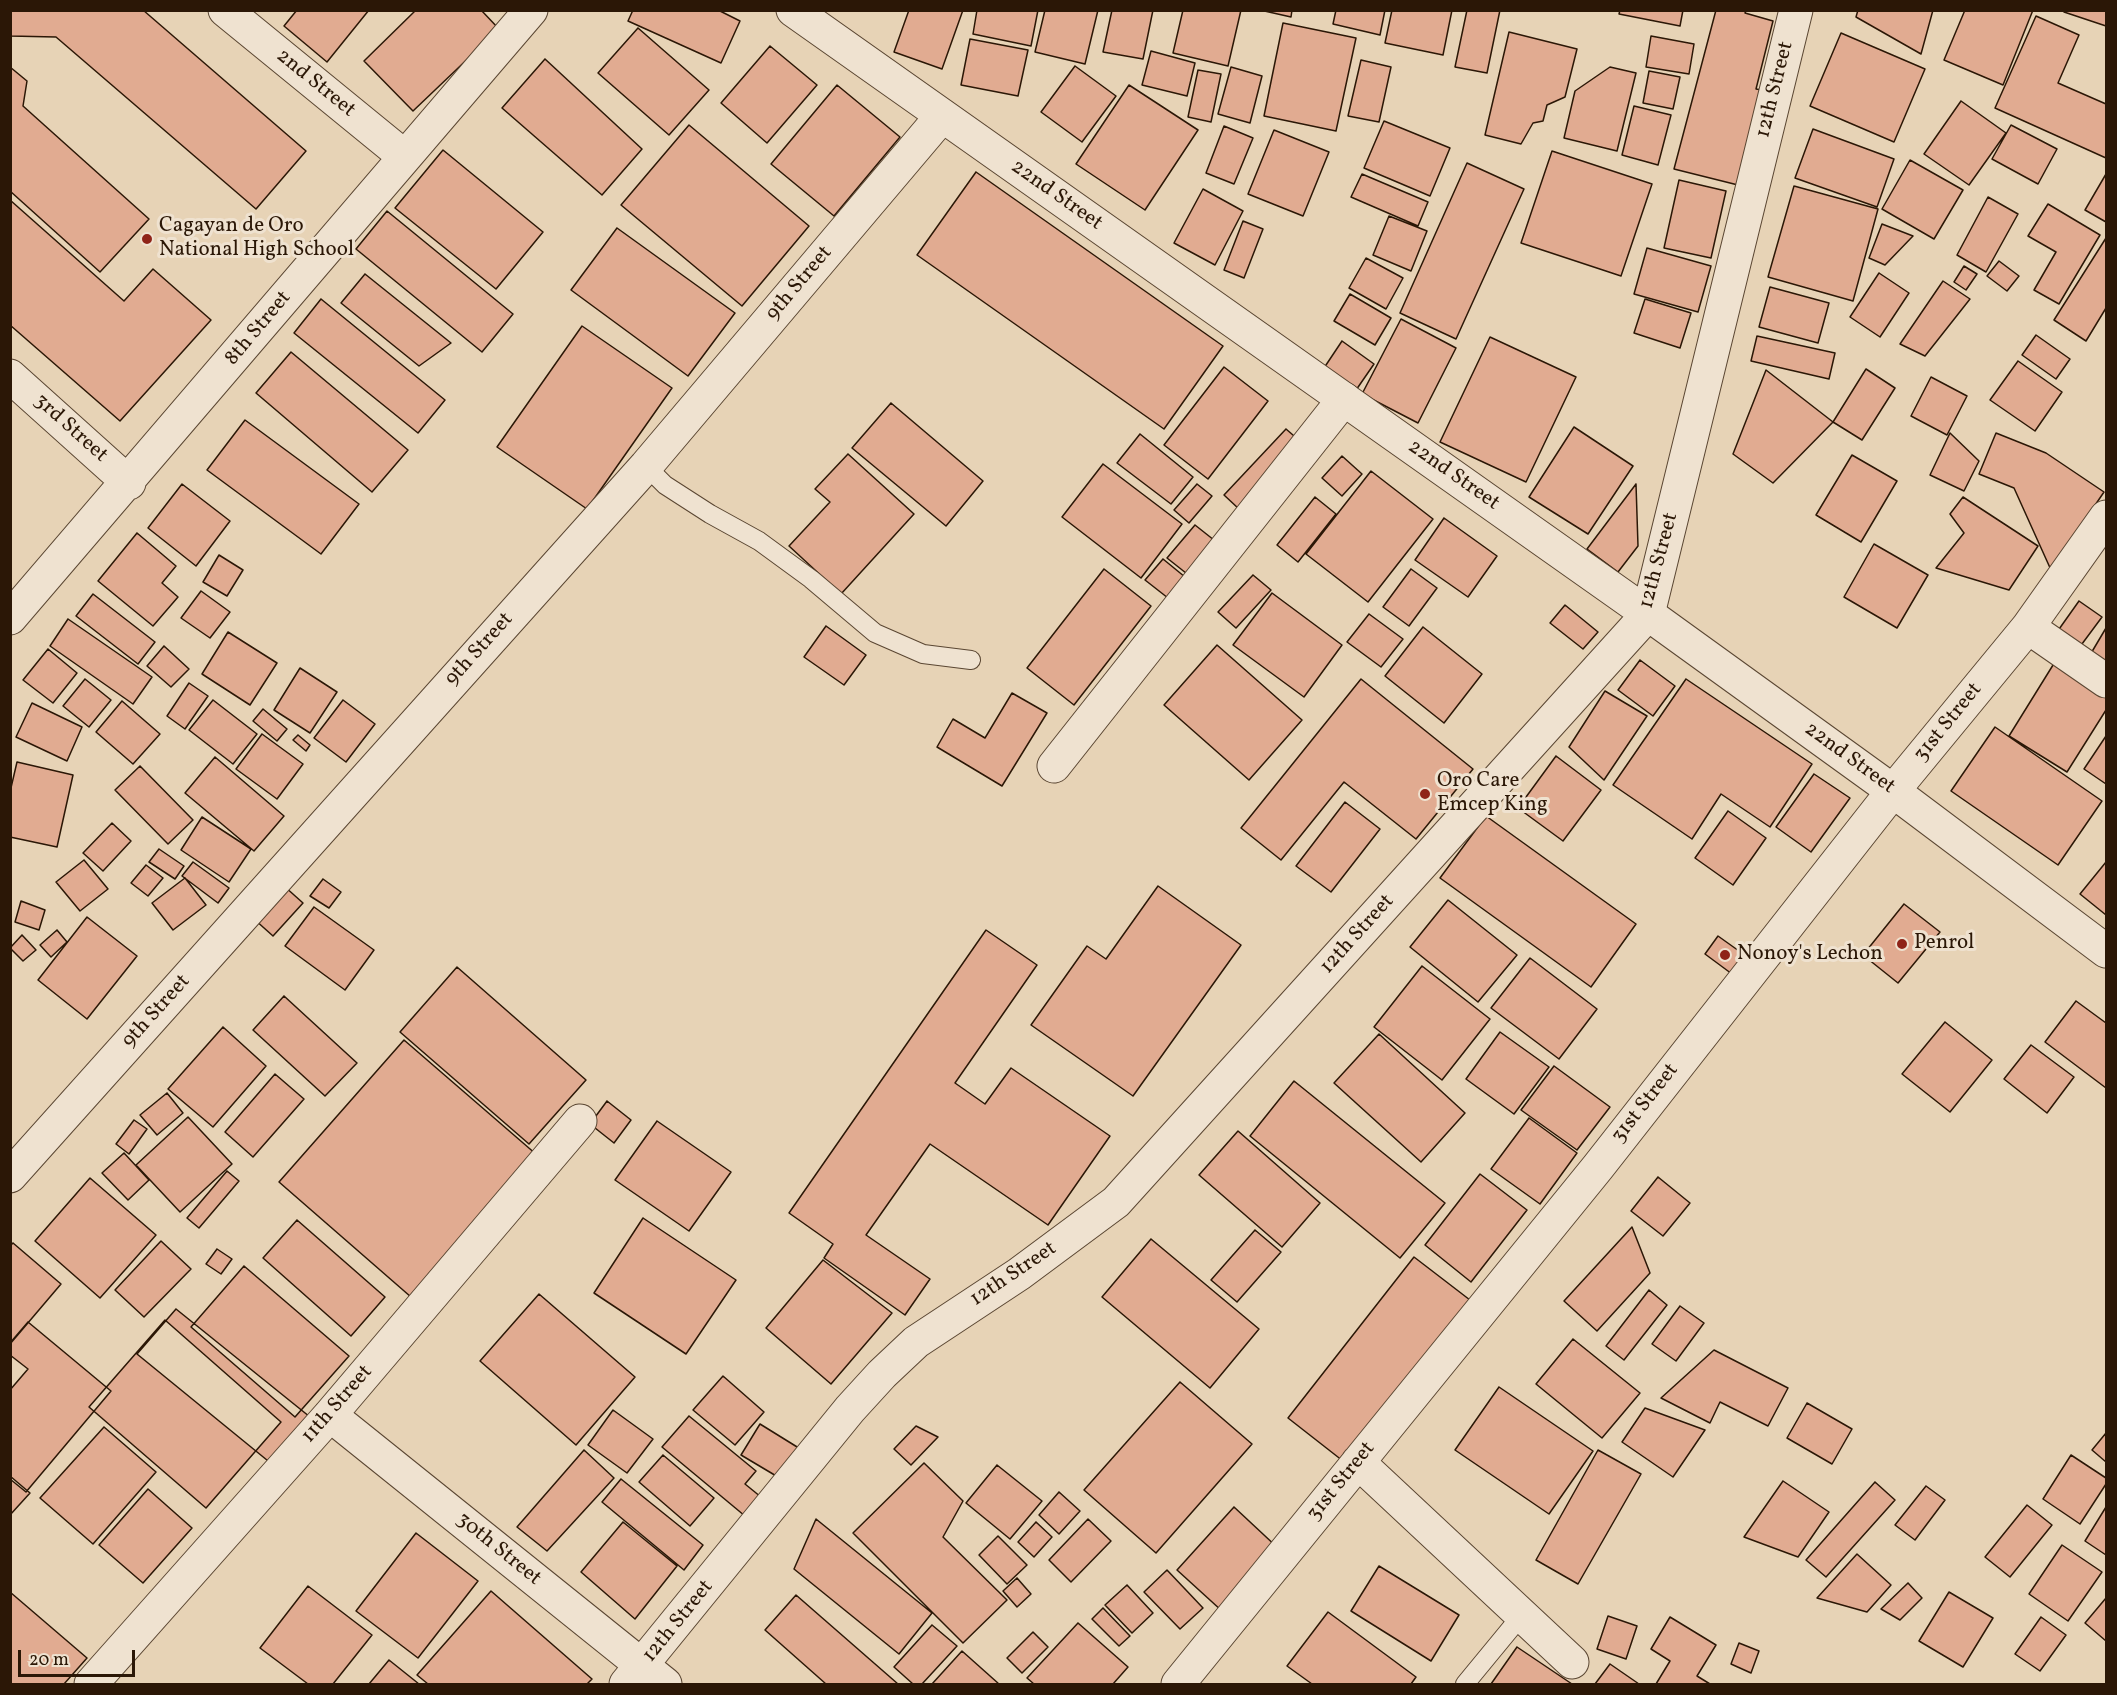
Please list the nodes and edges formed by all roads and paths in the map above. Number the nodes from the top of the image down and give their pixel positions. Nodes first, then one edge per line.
1 (225, 10) edge
2 (531, 10) edge
3 (793, 10) edge
4 (1796, 10) edge
5 (942, 116) junction
6 (405, 157) junction
7 (10, 376) edge
8 (1344, 399) junction
9 (646, 466) junction
10 (129, 483) junction
11 (2106, 517) edge
12 (1648, 614) junction
13 (10, 618) edge
14 (2028, 627) junction
15 (971, 660) dead end
16 (2106, 681) edge
17 (1054, 766) dead end
18 (1893, 790) junction
19 (2106, 951) edge
20 (580, 1120) dead end
21 (10, 1176) edge
22 (330, 1415) junction
23 (1358, 1462) junction
24 (1521, 1616) junction
25 (1572, 1662) dead end
26 (645, 1678) edge
27 (91, 1684) edge
28 (1178, 1684) edge
29 (1465, 1684) edge

1 - 6 street, 2nd Street
2 - 6 street, 8th Street
3 - 5 street, 22nd Street
4 - 12 street, 12th Street
5 - 8 street, 22nd Street
5 - 9 street, 9th Street
6 - 10 street, 8th Street
7 - 10 street, 3rd Street
8 - 12 street, 22nd Street
8 - 17 street
9 - 15 lane
9 - 21 street, 9th Street
10 - 13 street, 8th Street
11 - 14 street, 31st Street
12 - 18 street, 22nd Street
12 - 26 street, 12th Street
14 - 16 street
14 - 18 street, 31st Street
18 - 19 street, 22nd Street
18 - 23 street, 31st Street
20 - 22 street, 11th Street
22 - 26 street, 30th Street
22 - 27 street, 11th Street
23 - 24 street
23 - 28 street, 31st Street
24 - 25 street
24 - 29 lane

